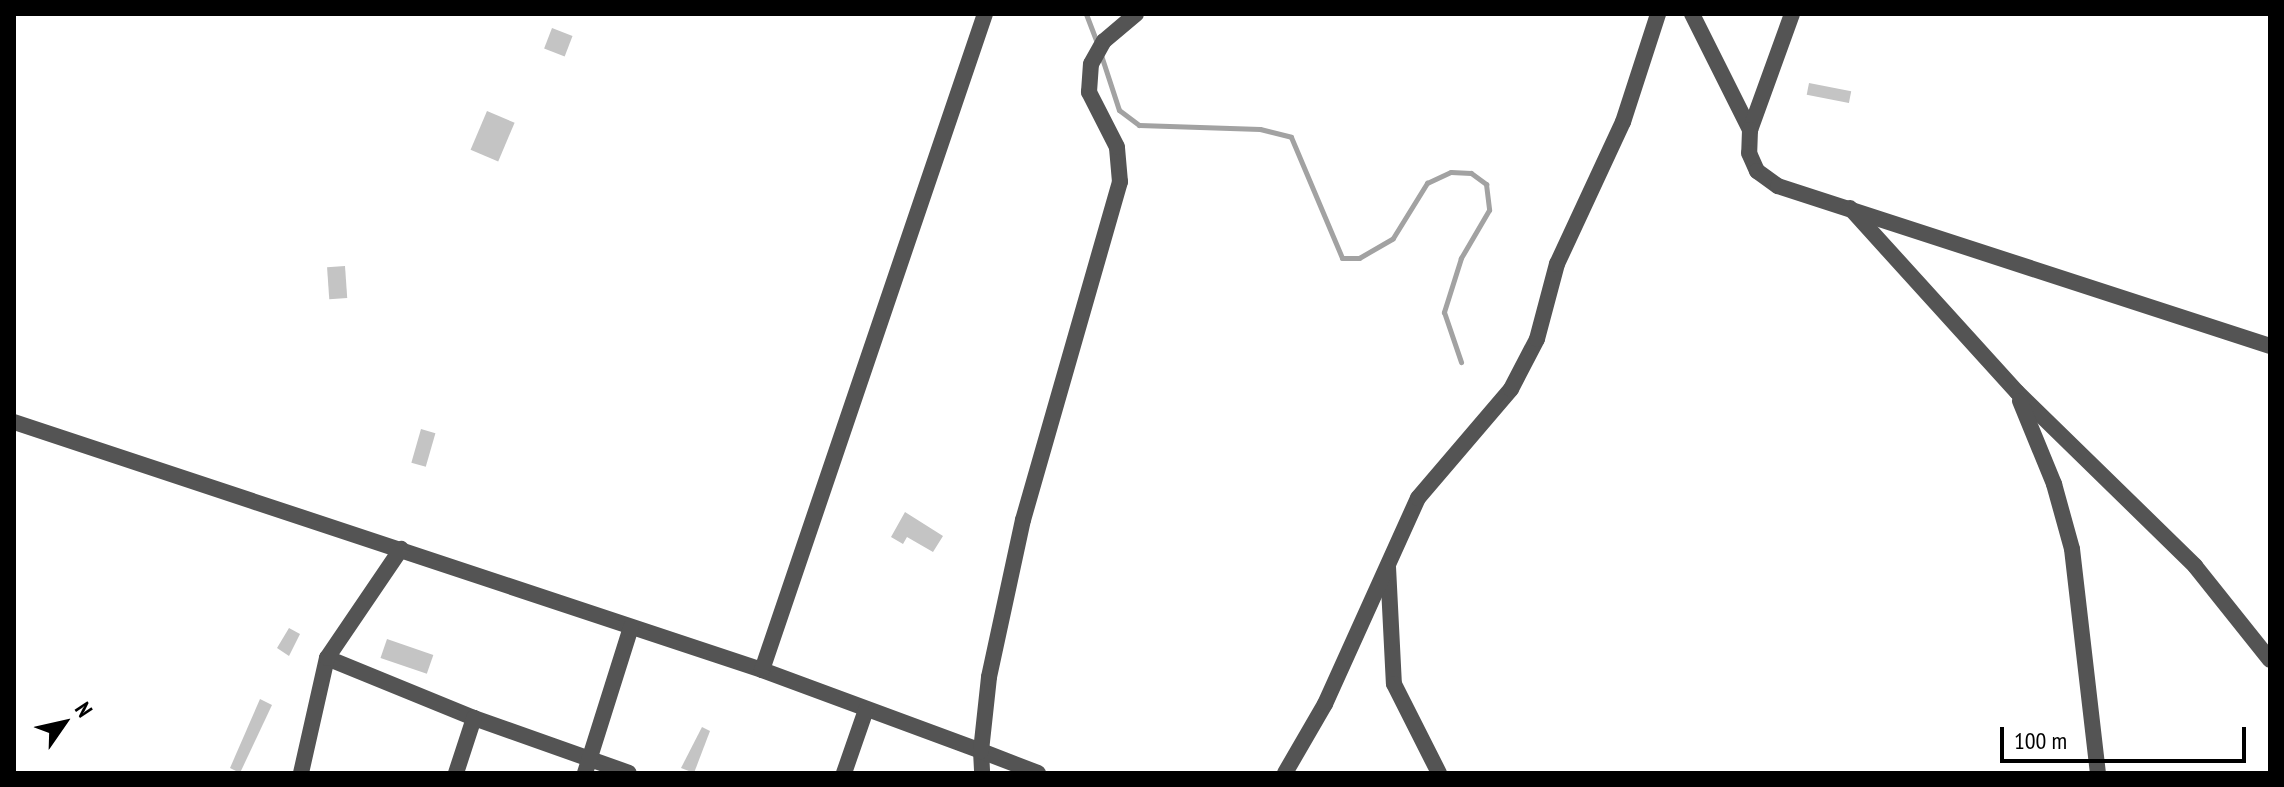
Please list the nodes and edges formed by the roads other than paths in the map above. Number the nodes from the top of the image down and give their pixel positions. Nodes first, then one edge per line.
1 (985, 14) edge
2 (1136, 14) edge
3 (1658, 14) edge
4 (1692, 14) edge
5 (1792, 14) edge
6 (1750, 130) junction
7 (1849, 206) junction
8 (2270, 346) edge
9 (2017, 392) junction
10 (14, 422) edge
11 (401, 549) junction
12 (1388, 566) junction
13 (631, 627) junction
14 (327, 658) junction
15 (2270, 660) edge
16 (762, 670) junction
17 (866, 710) junction
18 (474, 718) junction
19 (981, 751) junction
20 (587, 767) edge
21 (301, 773) edge
22 (456, 773) edge
23 (629, 773) edge
24 (844, 773) edge
25 (982, 773) edge
26 (1038, 773) edge
27 (1285, 773) edge
28 (1439, 773) edge
29 (2098, 773) edge

1 - 16 street
2 - 19 street
3 - 12 street
4 - 6 street
5 - 6 street
6 - 7 street
7 - 8 street
7 - 9 street
9 - 15 street
9 - 29 street
10 - 11 street
11 - 13 street
11 - 14 street
12 - 27 street
12 - 28 street
13 - 16 street
13 - 20 street
14 - 18 street
14 - 21 street
16 - 17 street
17 - 19 street
17 - 24 street
18 - 20 street
18 - 22 street
19 - 25 street
19 - 26 street
20 - 23 street

